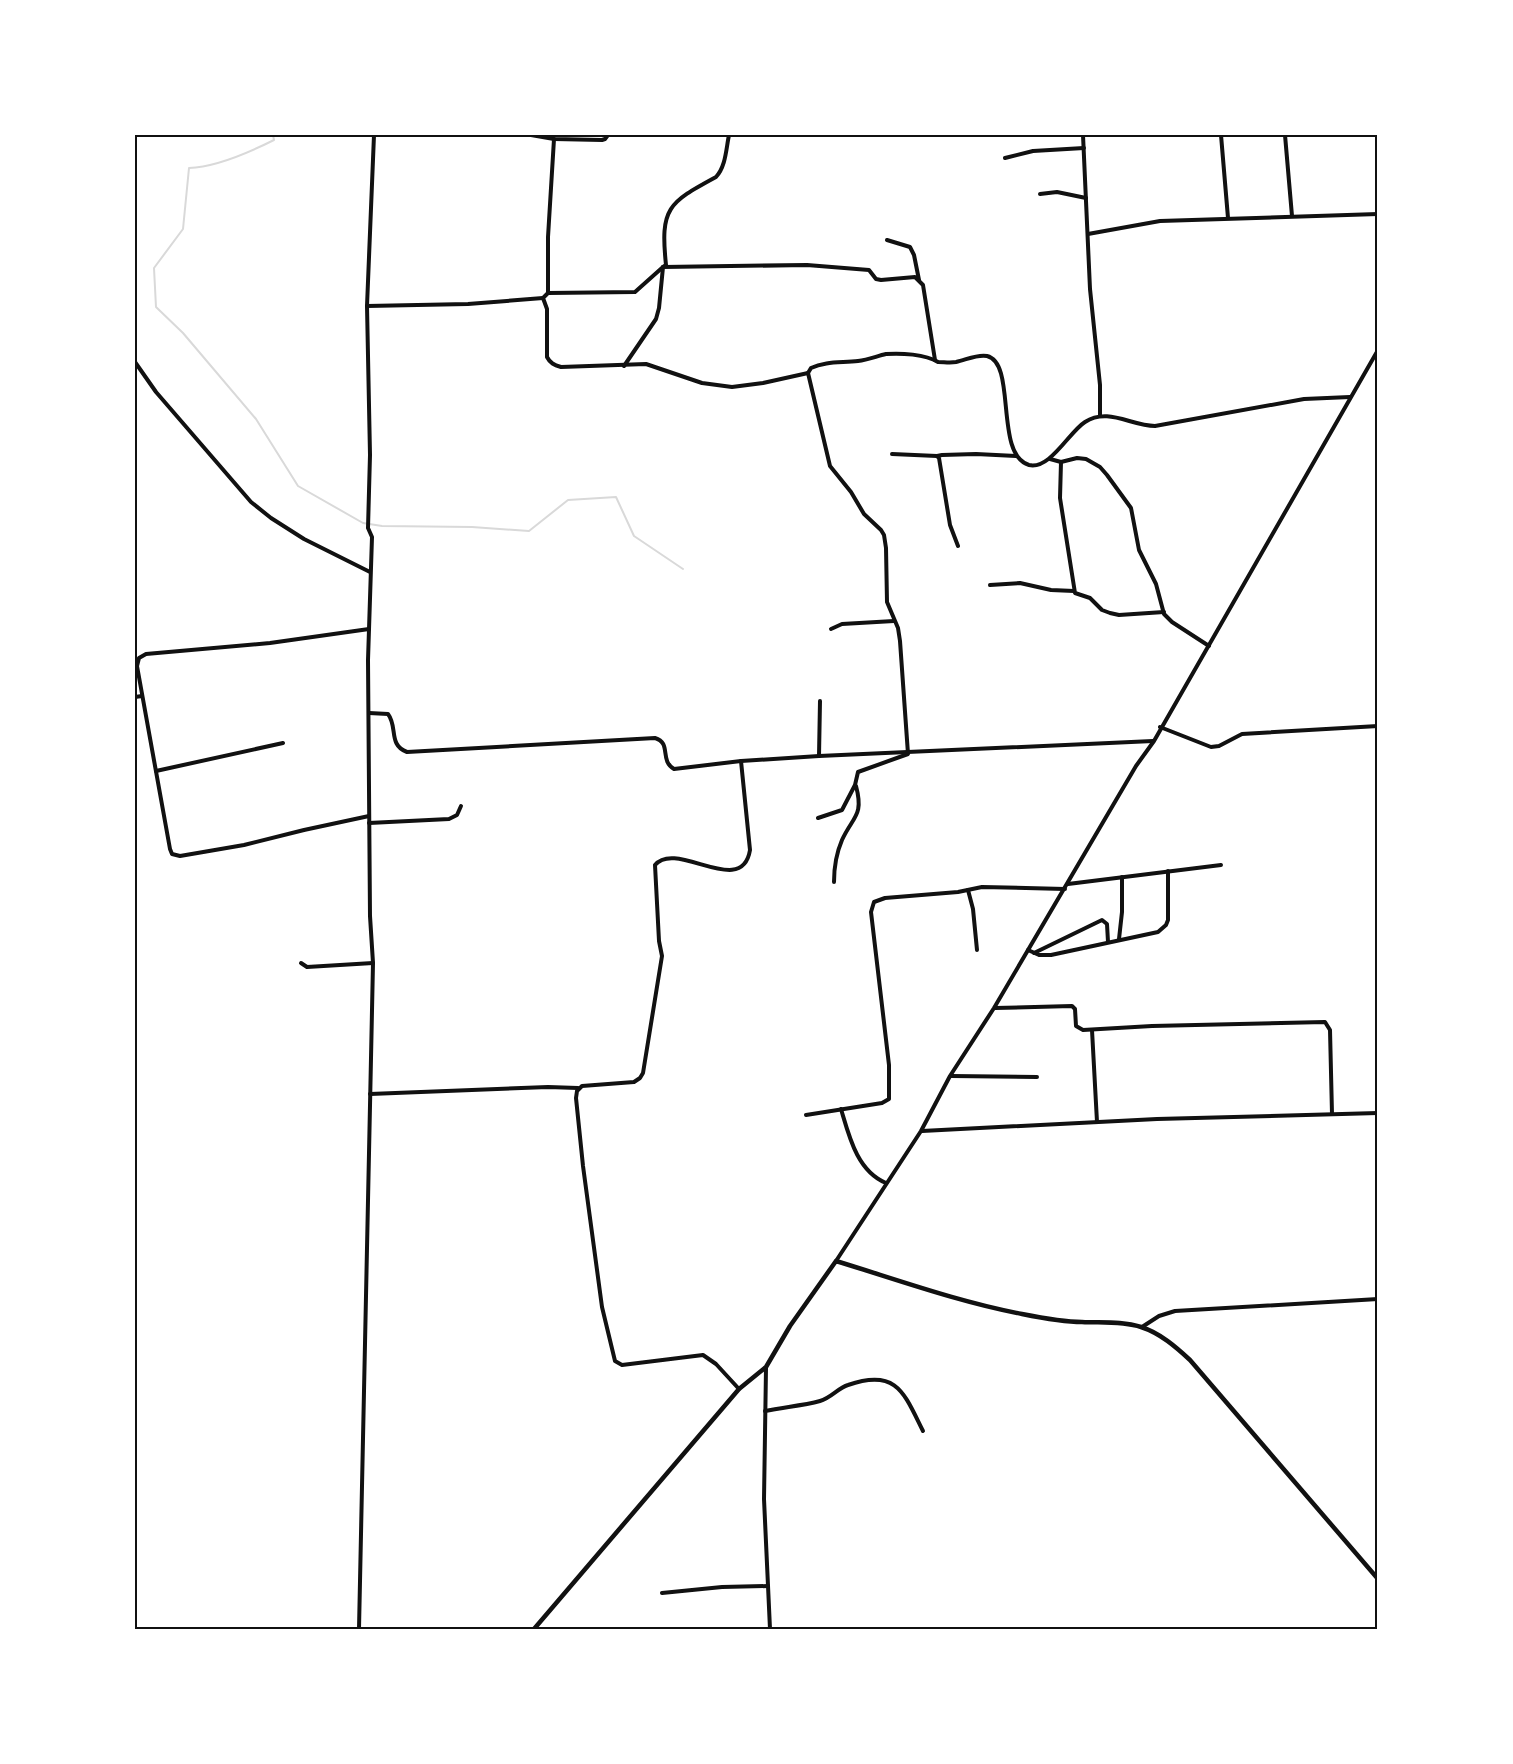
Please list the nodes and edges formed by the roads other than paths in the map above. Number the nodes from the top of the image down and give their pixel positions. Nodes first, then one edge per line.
1 (374, 135) edge
2 (531, 135) edge
3 (608, 135) edge
4 (729, 135) edge
5 (1083, 135) edge
6 (1221, 135) edge
7 (1285, 135) edge
8 (554, 139) junction
9 (1084, 148) junction
10 (1005, 158) dead end
11 (1040, 194) dead end
12 (1086, 198) junction
13 (1378, 214) edge
14 (1292, 216) junction
15 (1228, 218) junction
16 (1088, 234) junction
17 (887, 240) dead end
18 (665, 266) junction
19 (920, 281) junction
20 (548, 293) junction
21 (543, 298) junction
22 (367, 306) junction
23 (1378, 350) edge
24 (935, 360) junction
25 (135, 362) edge
26 (624, 366) junction
27 (808, 373) junction
28 (1350, 397) junction
29 (1101, 416) junction
30 (892, 454) dead end
31 (937, 456) junction
32 (1017, 456) junction
33 (1050, 459) junction
34 (1060, 462) junction
35 (958, 546) dead end
36 (370, 572) junction
37 (990, 585) dead end
38 (1074, 591) junction
39 (1164, 612) junction
40 (894, 621) junction
41 (369, 629) junction
42 (831, 629) dead end
43 (1209, 646) junction
44 (142, 696) junction
45 (135, 697) edge
46 (820, 701) dead end
47 (369, 713) junction
48 (1378, 726) edge
49 (1160, 727) junction
50 (1154, 741) junction
51 (283, 742) dead end
52 (908, 754) junction
53 (819, 756) junction
54 (741, 761) junction
55 (156, 771) junction
56 (855, 785) junction
57 (460, 806) dead end
58 (369, 816) junction
59 (818, 818) dead end
60 (369, 823) junction
61 (1221, 865) dead end
62 (1168, 871) junction
63 (1122, 877) junction
64 (834, 882) dead end
65 (1068, 884) junction
66 (1065, 889) junction
67 (968, 890) junction
68 (1119, 939) junction
69 (1108, 942) junction
70 (977, 950) dead end
71 (1028, 950) junction
72 (1034, 953) junction
73 (301, 963) dead end
74 (373, 963) junction
75 (994, 1008) junction
76 (1092, 1030) junction
77 (950, 1076) junction
78 (1037, 1077) dead end
79 (579, 1088) junction
80 (370, 1094) junction
81 (841, 1109) junction
82 (1378, 1113) edge
83 (1332, 1114) junction
84 (806, 1115) dead end
85 (1097, 1122) junction
86 (921, 1131) junction
87 (886, 1183) junction
88 (836, 1261) junction
89 (1378, 1299) edge
90 (1142, 1327) junction
91 (766, 1367) junction
92 (739, 1389) junction
93 (765, 1411) junction
94 (923, 1431) dead end
95 (1378, 1579) edge
96 (768, 1586) junction
97 (662, 1593) dead end
98 (359, 1629) edge
99 (534, 1629) edge
100 (770, 1629) edge

1 - 22 street
2 - 8 street
3 - 8 street
4 - 18 street
5 - 9 street
6 - 15 street
7 - 14 street
8 - 20 street
9 - 10 street
9 - 12 street
11 - 12 street
12 - 16 street
13 - 14 street
14 - 15 street
15 - 16 street
16 - 29 street
17 - 19 street
18 - 19 street
18 - 20 street
18 - 26 street
19 - 24 street
20 - 21 street
21 - 22 street
21 - 26 street
22 - 36 street
23 - 28 street
24 - 27 street
24 - 32 street
25 - 36 street
26 - 27 street
27 - 40 street
28 - 29 street
28 - 43 street
29 - 33 street
30 - 31 street
31 - 32 street
31 - 35 street
32 - 33 street
33 - 34 street
34 - 38 street
34 - 39 street
36 - 41 street
37 - 38 street
38 - 39 street
39 - 43 street
40 - 42 street
40 - 52 street
41 - 44 street
41 - 47 street
43 - 49 street
44 - 45 street
44 - 55 street
46 - 53 street
47 - 54 street
47 - 58 street
48 - 49 street
49 - 50 street
50 - 52 street
50 - 65 street
51 - 55 street
52 - 53 street
52 - 56 street
53 - 54 street
54 - 79 street
55 - 58 street
56 - 59 street
56 - 64 street
57 - 60 street
58 - 60 street
60 - 74 street
61 - 62 street
62 - 63 street
62 - 68 street
63 - 65 street
63 - 68 street
65 - 66 street
66 - 67 street
66 - 71 street
67 - 70 street
67 - 81 street
68 - 69 street
69 - 72 street
69 - 72 street
71 - 72 street
71 - 75 street
73 - 74 street
74 - 80 street
75 - 76 street
75 - 77 street
76 - 83 street
76 - 85 street
77 - 78 street
77 - 86 street
79 - 80 street
79 - 92 street
80 - 98 street
81 - 84 street
81 - 87 street
82 - 83 street
83 - 85 street
85 - 86 street
86 - 87 street
87 - 88 street
88 - 90 street
88 - 91 street
89 - 90 street
90 - 95 street
91 - 92 street
91 - 93 street
92 - 99 street
93 - 94 street
93 - 96 street
96 - 97 street
96 - 100 street

